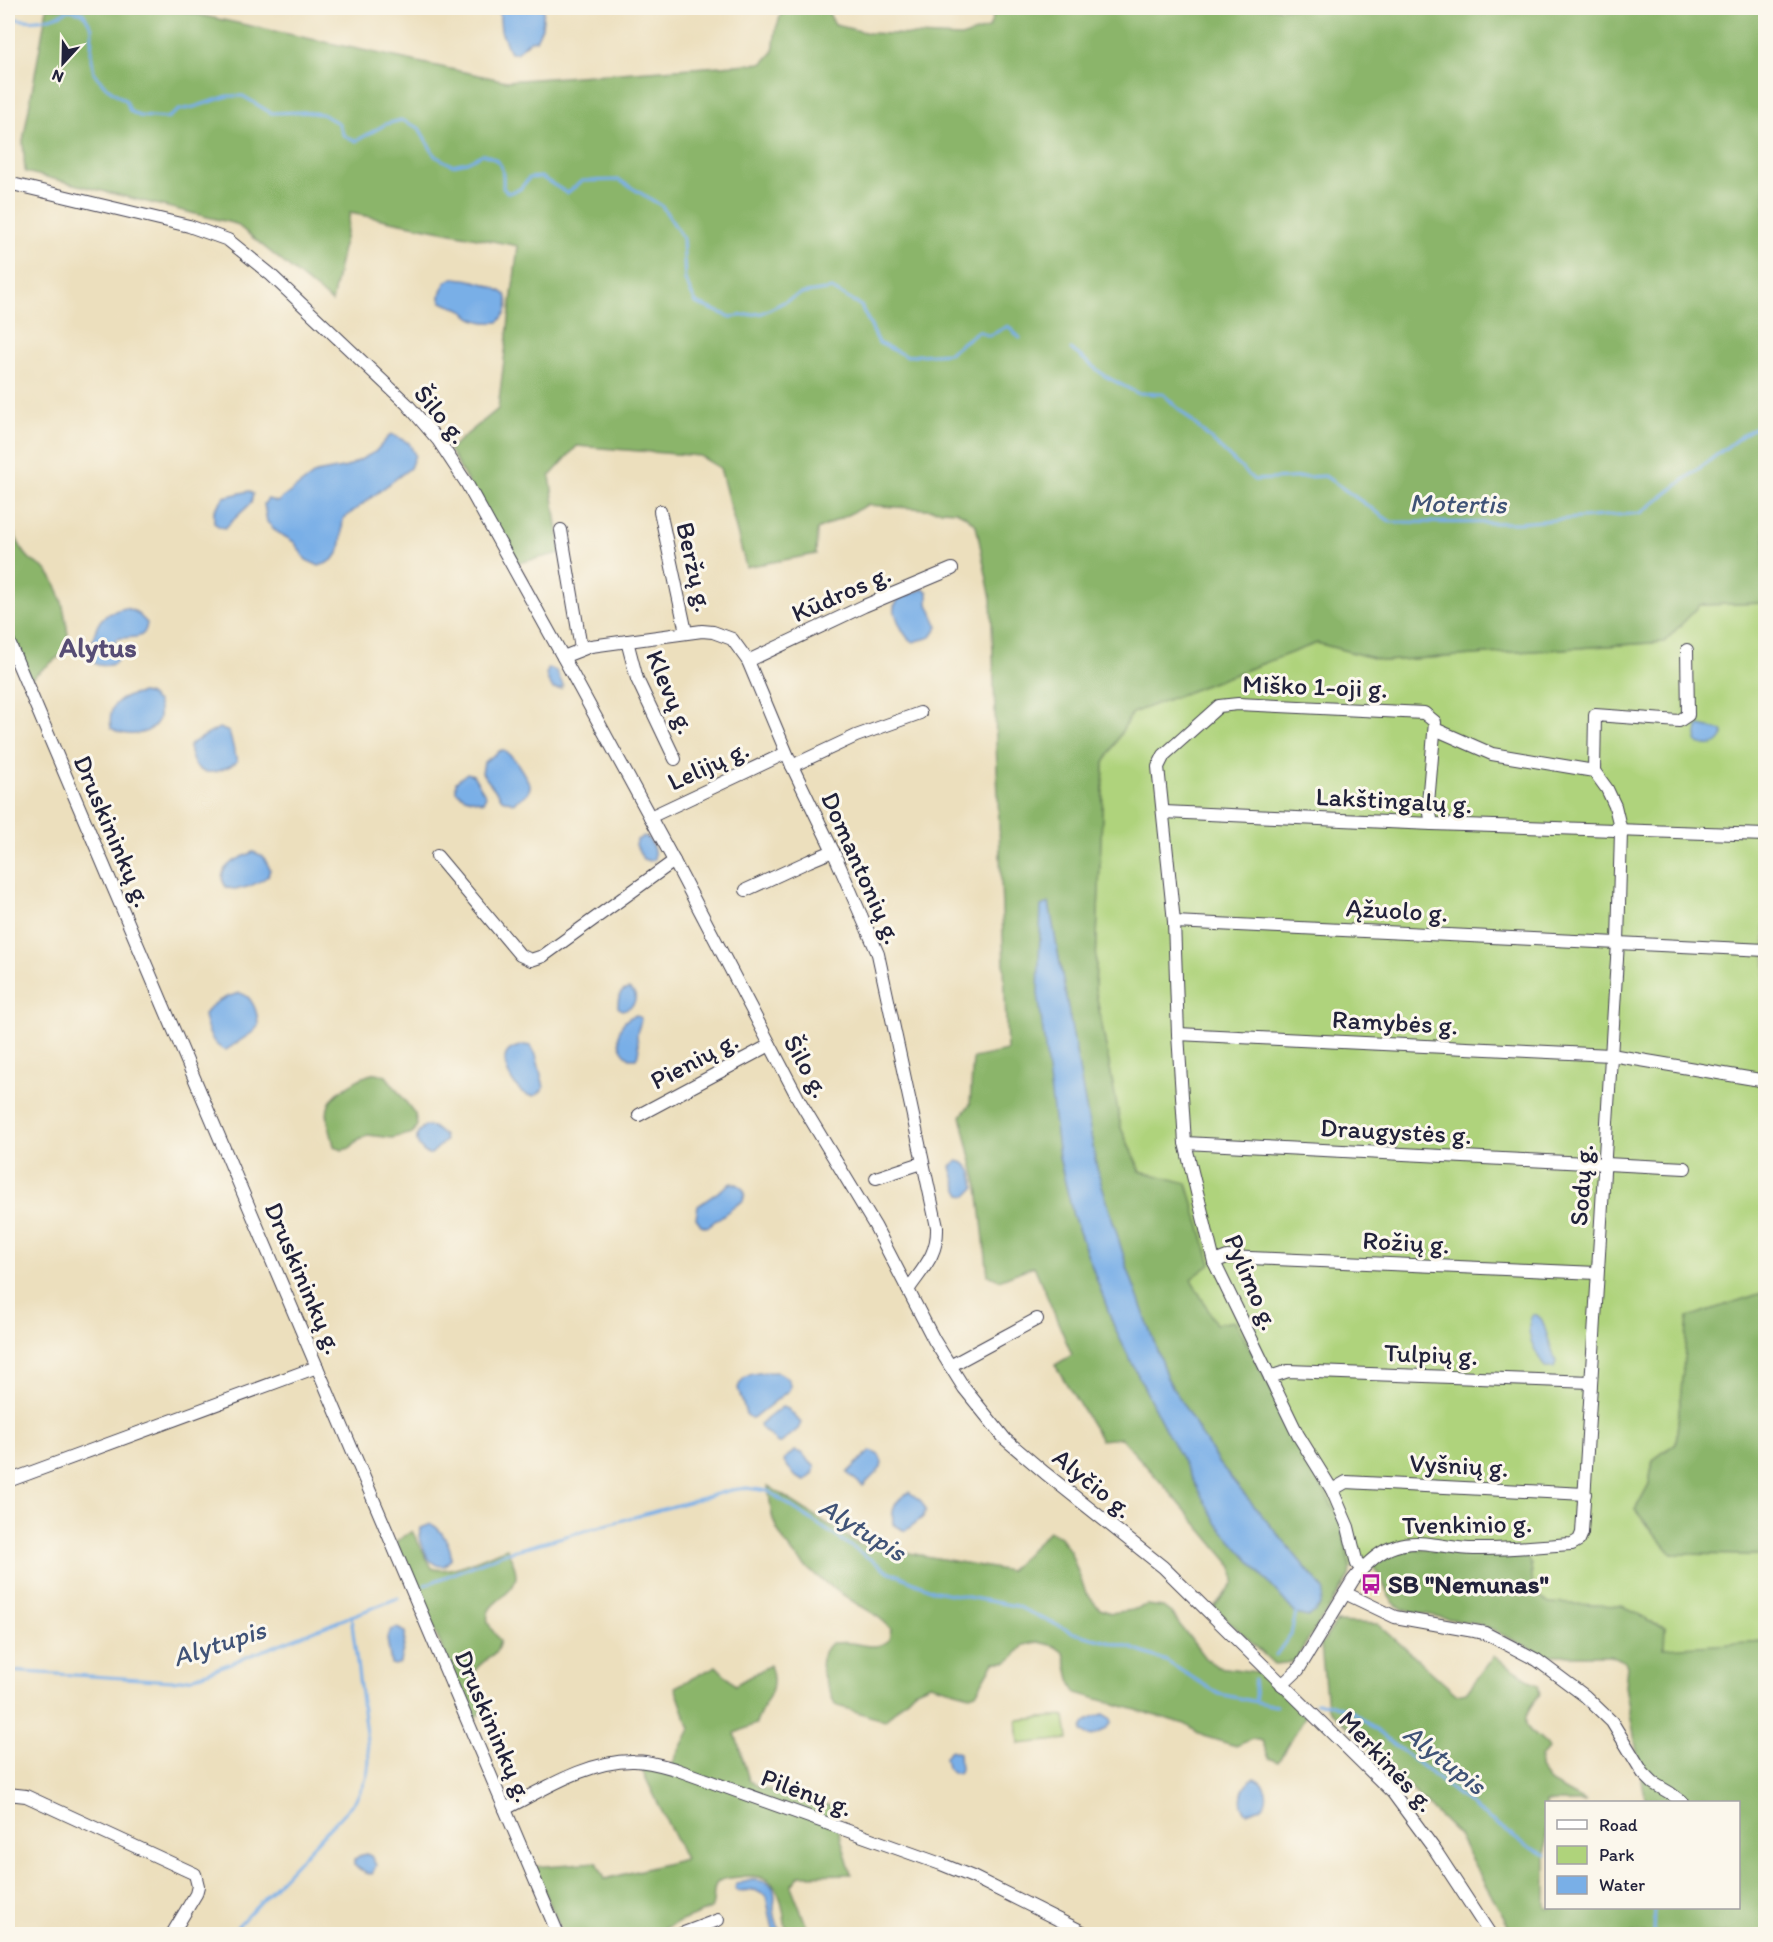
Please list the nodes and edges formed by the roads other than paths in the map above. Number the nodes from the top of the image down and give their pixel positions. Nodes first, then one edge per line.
1 (8, 183) edge
2 (660, 511) dead end
3 (561, 530) dead end
4 (952, 569) dead end
5 (686, 632) junction
6 (8, 640) edge
7 (627, 641) junction
8 (581, 648) junction
9 (1687, 650) dead end
10 (563, 657) junction
11 (748, 661) junction
12 (920, 713) dead end
13 (1434, 724) junction
14 (786, 753) junction
15 (675, 759) dead end
16 (792, 766) junction
17 (1594, 771) junction
18 (1164, 812) junction
19 (650, 818) junction
20 (1432, 824) junction
21 (1621, 831) junction
22 (1766, 835) edge
23 (833, 851) junction
24 (437, 856) dead end
25 (674, 861) junction
26 (746, 891) dead end
27 (1174, 922) junction
28 (1618, 942) junction
29 (1766, 950) edge
30 (1178, 1034) junction
31 (770, 1045) junction
32 (1611, 1055) junction
33 (1766, 1082) edge
34 (639, 1114) dead end
35 (1185, 1143) junction
36 (922, 1163) junction
37 (1605, 1164) junction
38 (1685, 1168) dead end
39 (876, 1178) dead end
40 (1214, 1263) junction
41 (1597, 1273) junction
42 (908, 1290) junction
43 (1037, 1319) dead end
44 (950, 1366) junction
45 (317, 1367) junction
46 (1270, 1377) junction
47 (1592, 1382) junction
48 (8, 1481) edge
49 (1332, 1490) junction
50 (1585, 1494) junction
51 (1579, 1540) joint
52 (1362, 1569) junction
53 (1345, 1593) junction
54 (1282, 1684) junction
55 (8, 1794) edge
56 (1679, 1801) edge
57 (505, 1809) junction
58 (718, 1920) dead end
59 (1485, 1932) edge
60 (172, 1935) edge
61 (558, 1935) edge
62 (681, 1935) edge
63 (1087, 1935) edge

1 - 10 street, Šilo g.
2 - 5 street, Beržų g.
3 - 8 street
4 - 11 street, Kūdros g.
5 - 7 street, Domantonių g.
5 - 11 street, Domantonių g.
6 - 45 street, Druskininkų g.
7 - 8 street, Domantonių g.
7 - 15 street, Klevų g.
8 - 10 street, Domantonių g.
9 - 17 street
10 - 19 street, Šilo g.
11 - 14 street, Domantonių g.
12 - 16 street
13 - 17 street
13 - 18 street, Miško 1-oji g.
13 - 20 street
14 - 16 street, Domantonių g.
14 - 19 street, Lelijų g.
16 - 23 street, Domantonių g.
17 - 21 street, Sodų g.
18 - 20 street, Lakštingalų g.
18 - 27 street, Pylimo g.
19 - 25 street, Šilo g.
20 - 21 street, Lakštingalų g.
21 - 22 street, Lakštingalų g.
21 - 28 street, Sodų g.
23 - 26 street
23 - 36 street, Domantonių g.
24 - 25 street
25 - 31 street, Šilo g.
27 - 28 street, Ąžuolo g.
27 - 30 street, Pylimo g.
28 - 29 street, Ąžuolo g.
28 - 32 street, Sodų g.
30 - 32 street, Ramybės g.
30 - 35 street, Pylimo g.
31 - 34 street, Pienių g.
31 - 42 street, Šilo g.
32 - 33 street, Ramybės g.
32 - 37 street, Sodų g.
35 - 37 street, Draugystės g.
35 - 40 street, Pylimo g.
36 - 39 street
36 - 42 street, Domantonių g.
37 - 38 street, Draugystės g.
37 - 41 street, Sodų g.
40 - 41 street, Rožių g.
40 - 46 street, Pylimo g.
41 - 47 street, Sodų g.
42 - 44 street, Alyčio g.
43 - 44 street
44 - 54 street, Alyčio g.
45 - 48 street
45 - 57 street, Druskininkų g.
46 - 47 street, Tulpių g.
46 - 49 street, Pylimo g.
47 - 50 street, Sodų g.
49 - 50 street, Vyšnių g.
49 - 52 street, Pylimo g.
50 - 51 street, Sodų g.
51 - 52 street, Tvenkinio g.
52 - 53 street
53 - 54 street
53 - 56 street
54 - 59 street, Merkinės g.
55 - 60 street
57 - 61 street, Druskininkų g.
57 - 63 street, Pilėnų g.
58 - 62 street

